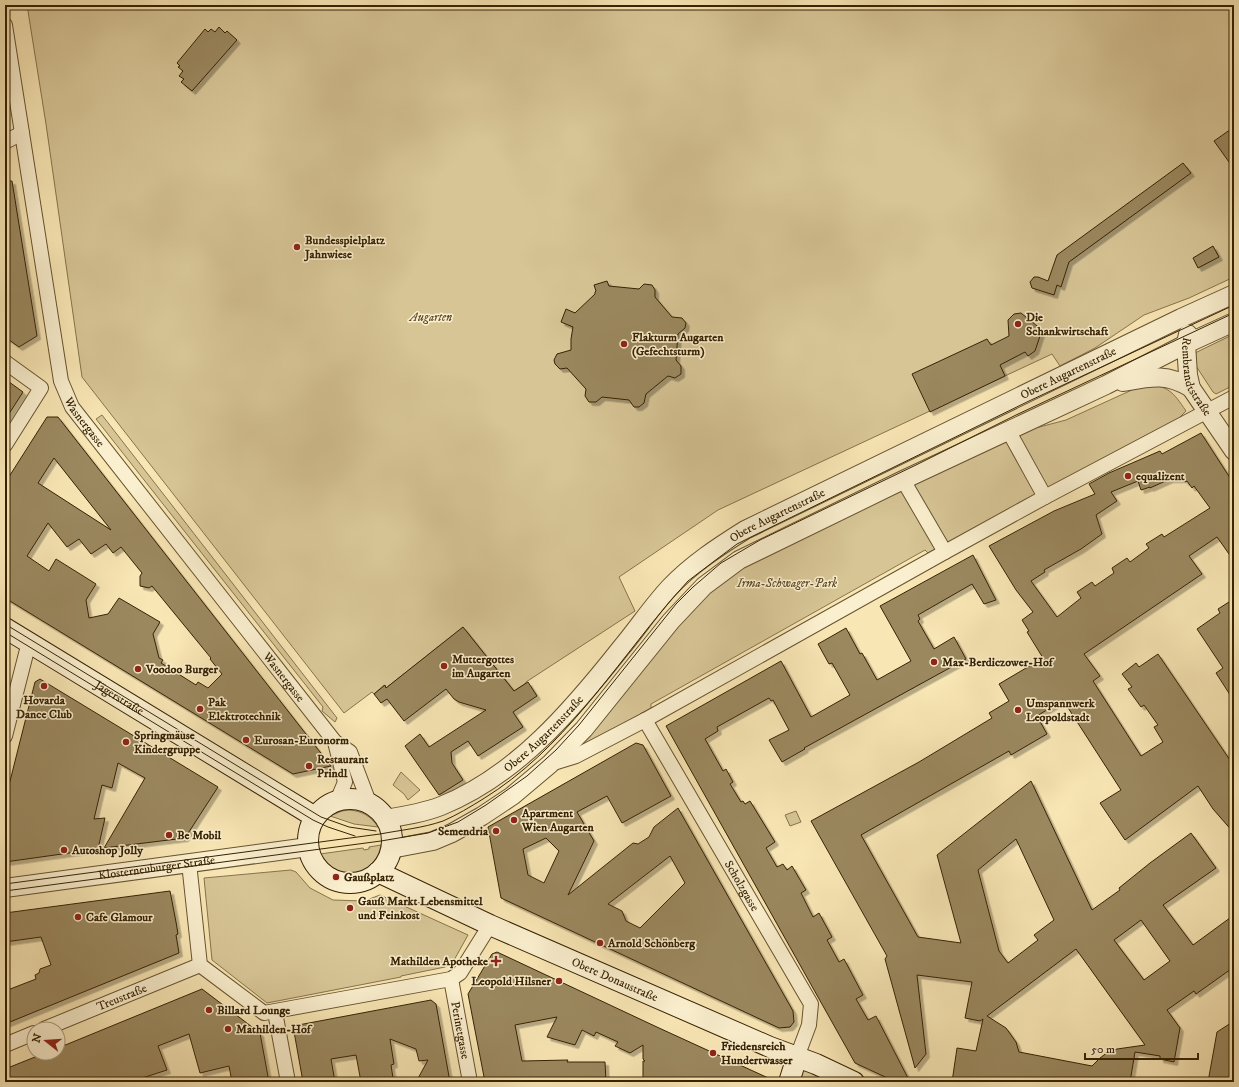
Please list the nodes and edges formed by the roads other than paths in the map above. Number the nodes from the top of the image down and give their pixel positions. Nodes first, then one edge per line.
1 (5, 25) edge
2 (22, 133) junction
3 (5, 142) edge
4 (1234, 294) edge
5 (1213, 303) junction
6 (1234, 322) edge
7 (1186, 344) junction
8 (5, 362) edge
9 (1106, 385) junction
10 (1191, 388) junction
11 (1234, 397) edge
12 (1207, 411) junction
13 (1008, 430) junction
14 (5, 446) edge
15 (1234, 451) edge
16 (903, 480) junction
17 (1045, 497) junction
18 (945, 552) junction
19 (5, 628) edge
20 (29, 642) junction
21 (646, 720) junction
22 (5, 736) edge
23 (335, 742) junction
24 (550, 764) junction
25 (337, 801) junction
26 (370, 804) junction
27 (315, 817) junction
28 (385, 819) junction
29 (308, 847) junction
30 (391, 849) junction
31 (189, 863) junction
32 (378, 872) junction
33 (5, 888) edge
34 (490, 925) junction
35 (200, 965) junction
36 (451, 979) junction
37 (275, 1012) junction
38 (64, 1021) edge
39 (26, 1036) edge
40 (5, 1045) edge
41 (797, 1057) junction
42 (288, 1082) edge
43 (470, 1082) edge
44 (789, 1082) edge
45 (854, 1082) edge

1 - 2 street, Wasnergasse
2 - 3 street
2 - 23 street, Wasnergasse
4 - 5 street, Obere Augartenstraße
5 - 7 street, Rembrandtstraße
5 - 28 street, Obere Augartenstraße
6 - 7 street, Obere Augartenstraße
7 - 9 street, Obere Augartenstraße
7 - 10 street, Rembrandtstraße
8 - 14 street
9 - 10 street
9 - 13 street, Obere Augartenstraße
10 - 12 street, Rembrandtstraße
11 - 12 street, Obere Augartenstraße
12 - 15 street, Rembrandtstraße
12 - 17 street, Obere Augartenstraße
13 - 16 street, Obere Augartenstraße
13 - 17 street
16 - 18 street
16 - 24 street, Obere Augartenstraße
17 - 18 street, Obere Augartenstraße
18 - 21 street, Obere Augartenstraße
19 - 20 main road, Jägerstraße
20 - 22 street
20 - 27 main road, Jägerstraße
21 - 24 street, Obere Augartenstraße
21 - 41 street, Scholzgasse
23 - 25 street, Wasnergasse
23 - 26 street, Wasnergasse
24 - 30 street, Obere Augartenstraße
25 - 26 main road
25 - 27 main road
26 - 28 main road
27 - 29 main road
28 - 30 main road
29 - 31 street, Klosterneuburger Straße
29 - 32 main road
30 - 32 main road
31 - 33 street, Klosterneuburger Straße
31 - 35 street
32 - 34 main road, Obere Donaustraße
34 - 36 street
34 - 41 main road, Obere Donaustraße
35 - 37 street
35 - 38 street, Treustraße
36 - 37 street
36 - 43 street, Perinetgasse
37 - 42 street
39 - 40 street
41 - 44 main road
41 - 45 main road, Obere Donaustraße

